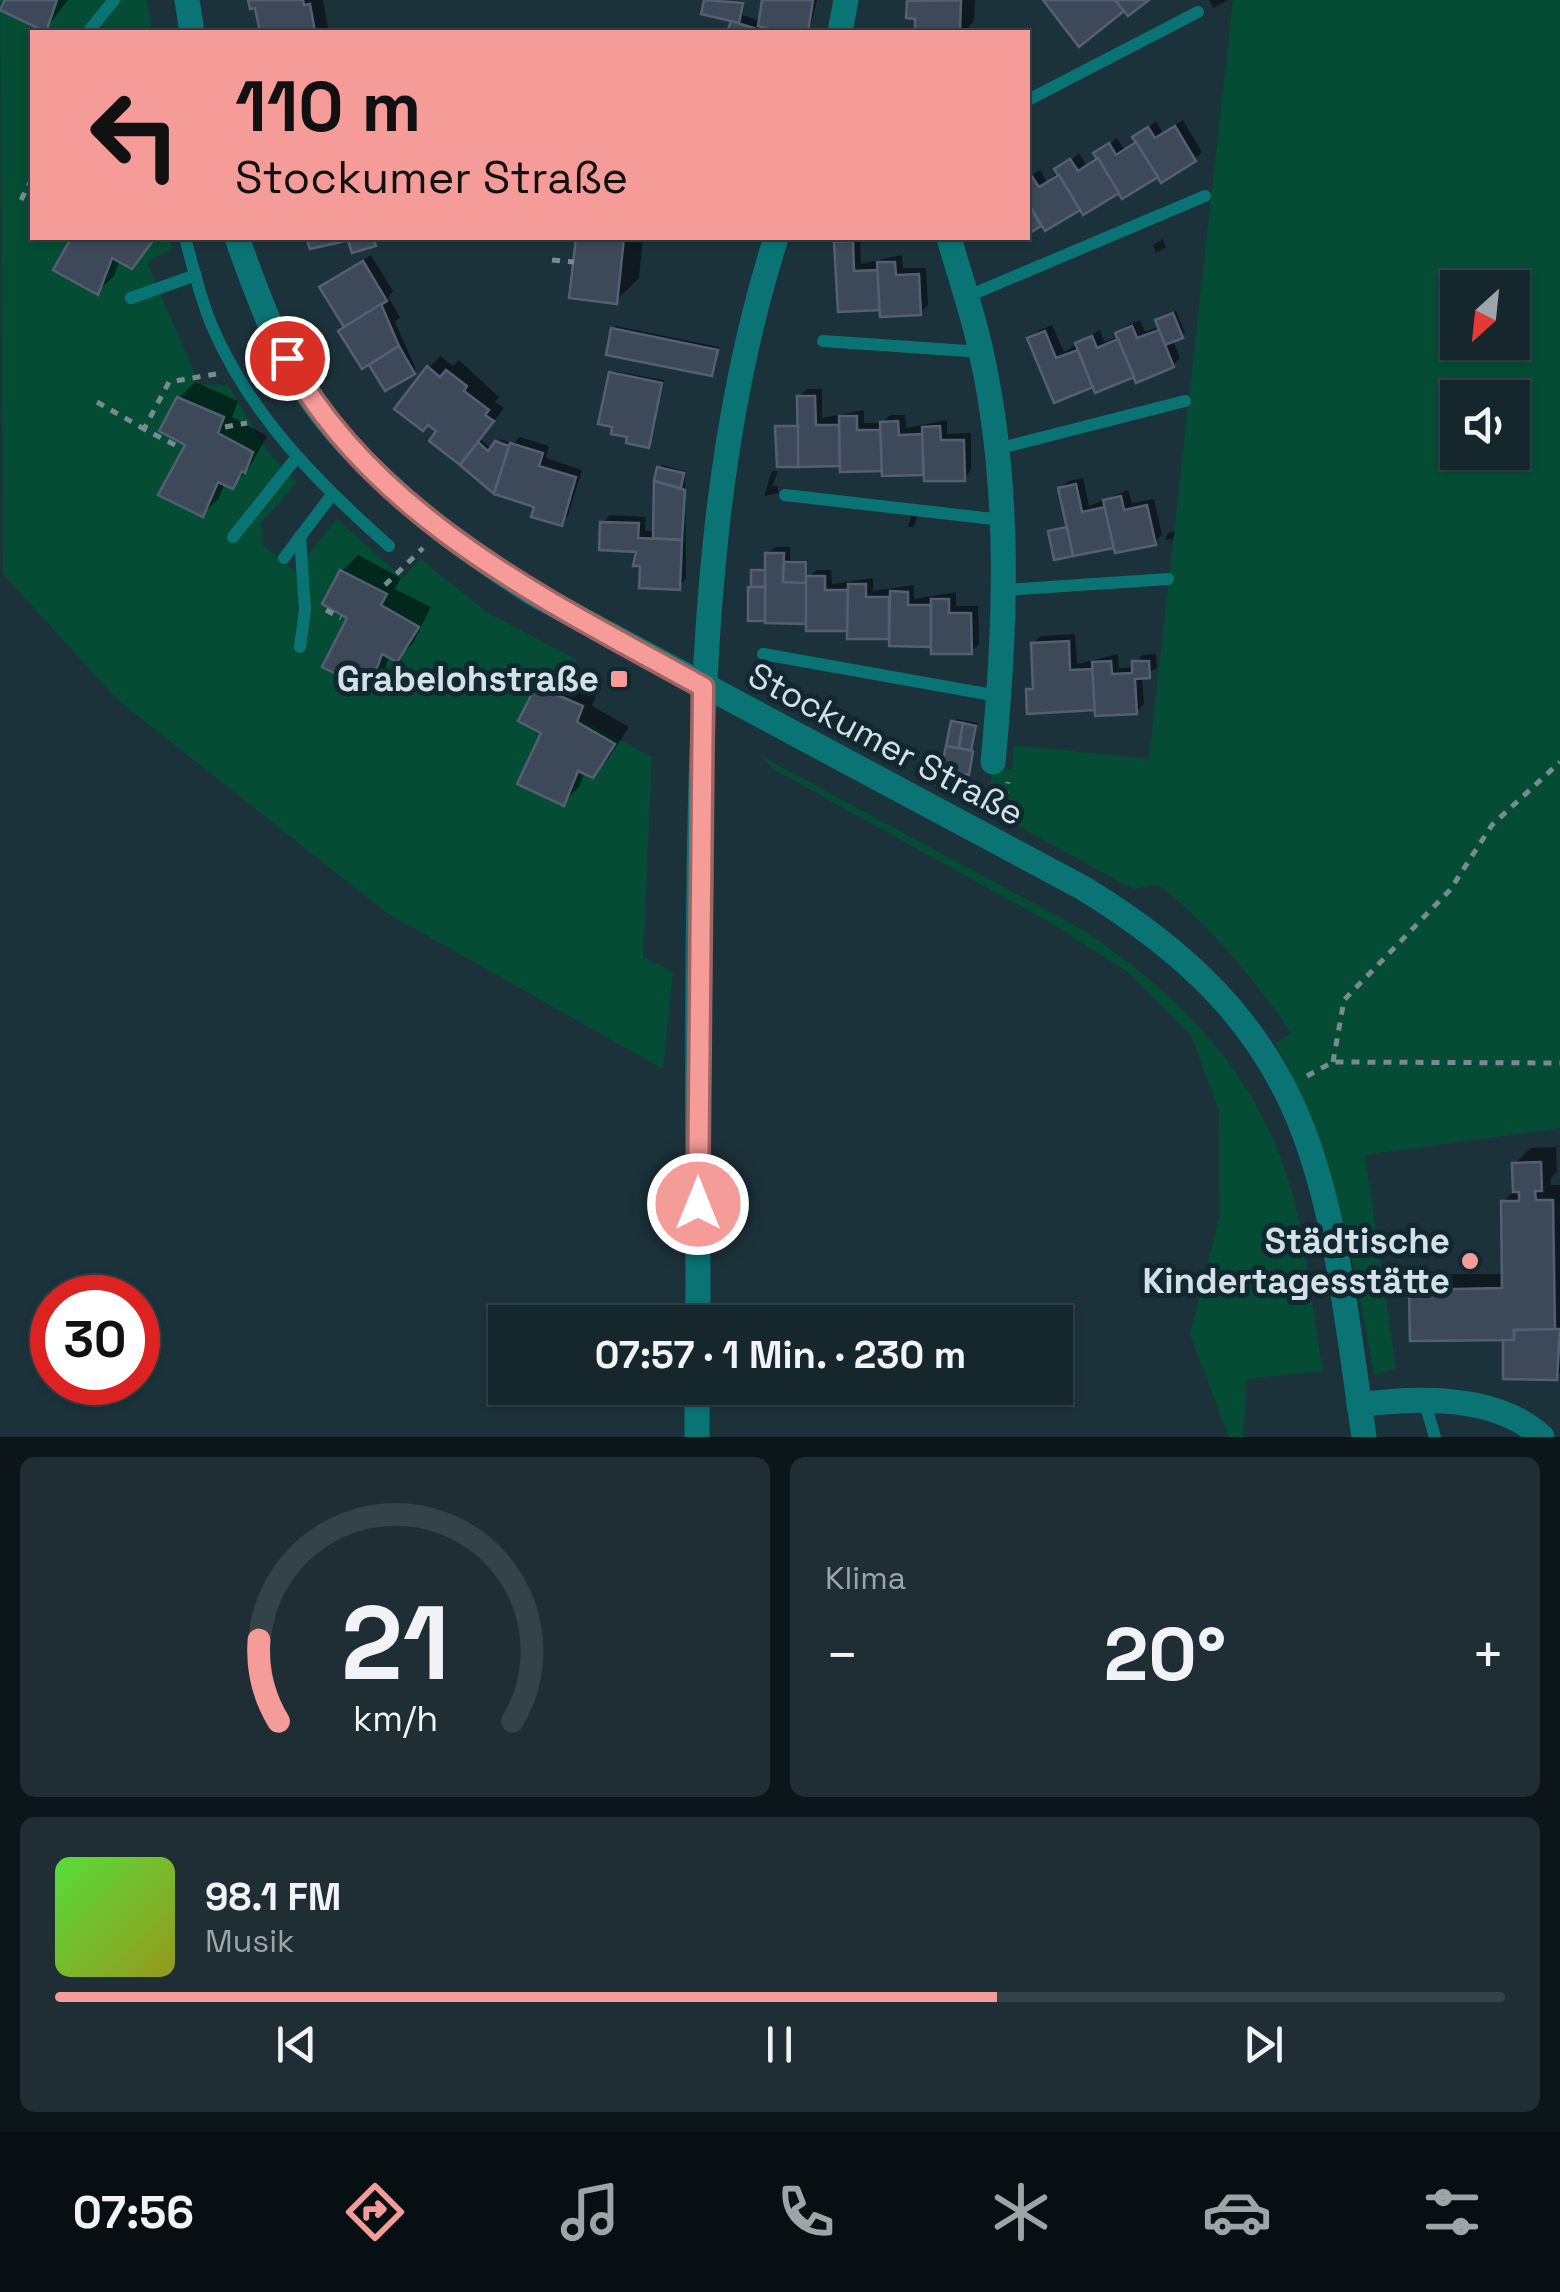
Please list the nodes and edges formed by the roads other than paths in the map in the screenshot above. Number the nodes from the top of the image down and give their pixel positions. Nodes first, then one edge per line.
1 (114, 0) edge
2 (187, 0) edge
3 (846, 0) edge
4 (1198, 12) dead end
5 (90, 30) edge
6 (192, 30) edge
7 (840, 30) edge
8 (1030, 99) edge
9 (1205, 196) dead end
10 (186, 240) edge
11 (238, 240) edge
12 (775, 240) edge
13 (950, 240) edge
14 (196, 274) junction
15 (966, 297) junction
16 (131, 298) dead end
17 (823, 341) dead end
18 (982, 352) junction
19 (1185, 401) dead end
20 (998, 449) junction
21 (296, 458) junction
22 (785, 495) dead end
23 (332, 496) junction
24 (1002, 520) junction
25 (300, 536) junction
26 (233, 537) dead end
27 (389, 546) dead end
28 (284, 558) dead end
29 (1168, 580) dead end
30 (1004, 590) junction
31 (300, 647) dead end
32 (763, 654) dead end
33 (703, 687) junction
34 (998, 696) junction
35 (993, 762) dead end
36 (698, 1305) edge
37 (1424, 1400) junction
38 (698, 1405) edge
39 (1360, 1405) junction
40 (697, 1437) edge
41 (1364, 1437) edge
42 (1434, 1437) edge
43 (1542, 1437) edge

1 - 5 lane
2 - 6 street
3 - 7 street
4 - 8 lane
9 - 15 lane
10 - 14 lane
11 - 33 street, Stockumer Straße
12 - 33 street
13 - 15 street
14 - 16 lane
14 - 21 lane
15 - 18 street
17 - 18 lane
18 - 20 street
19 - 20 lane
20 - 24 street
21 - 23 lane
21 - 26 lane
22 - 24 lane
23 - 25 lane
23 - 27 lane
24 - 30 street
25 - 28 lane
25 - 31 lane
29 - 30 lane
30 - 34 street
32 - 34 lane
33 - 36 street
33 - 39 street, Stockumer Straße
34 - 35 street
37 - 39 street
37 - 42 lane
37 - 43 street
38 - 40 street
39 - 41 street, Stockumer Straße

